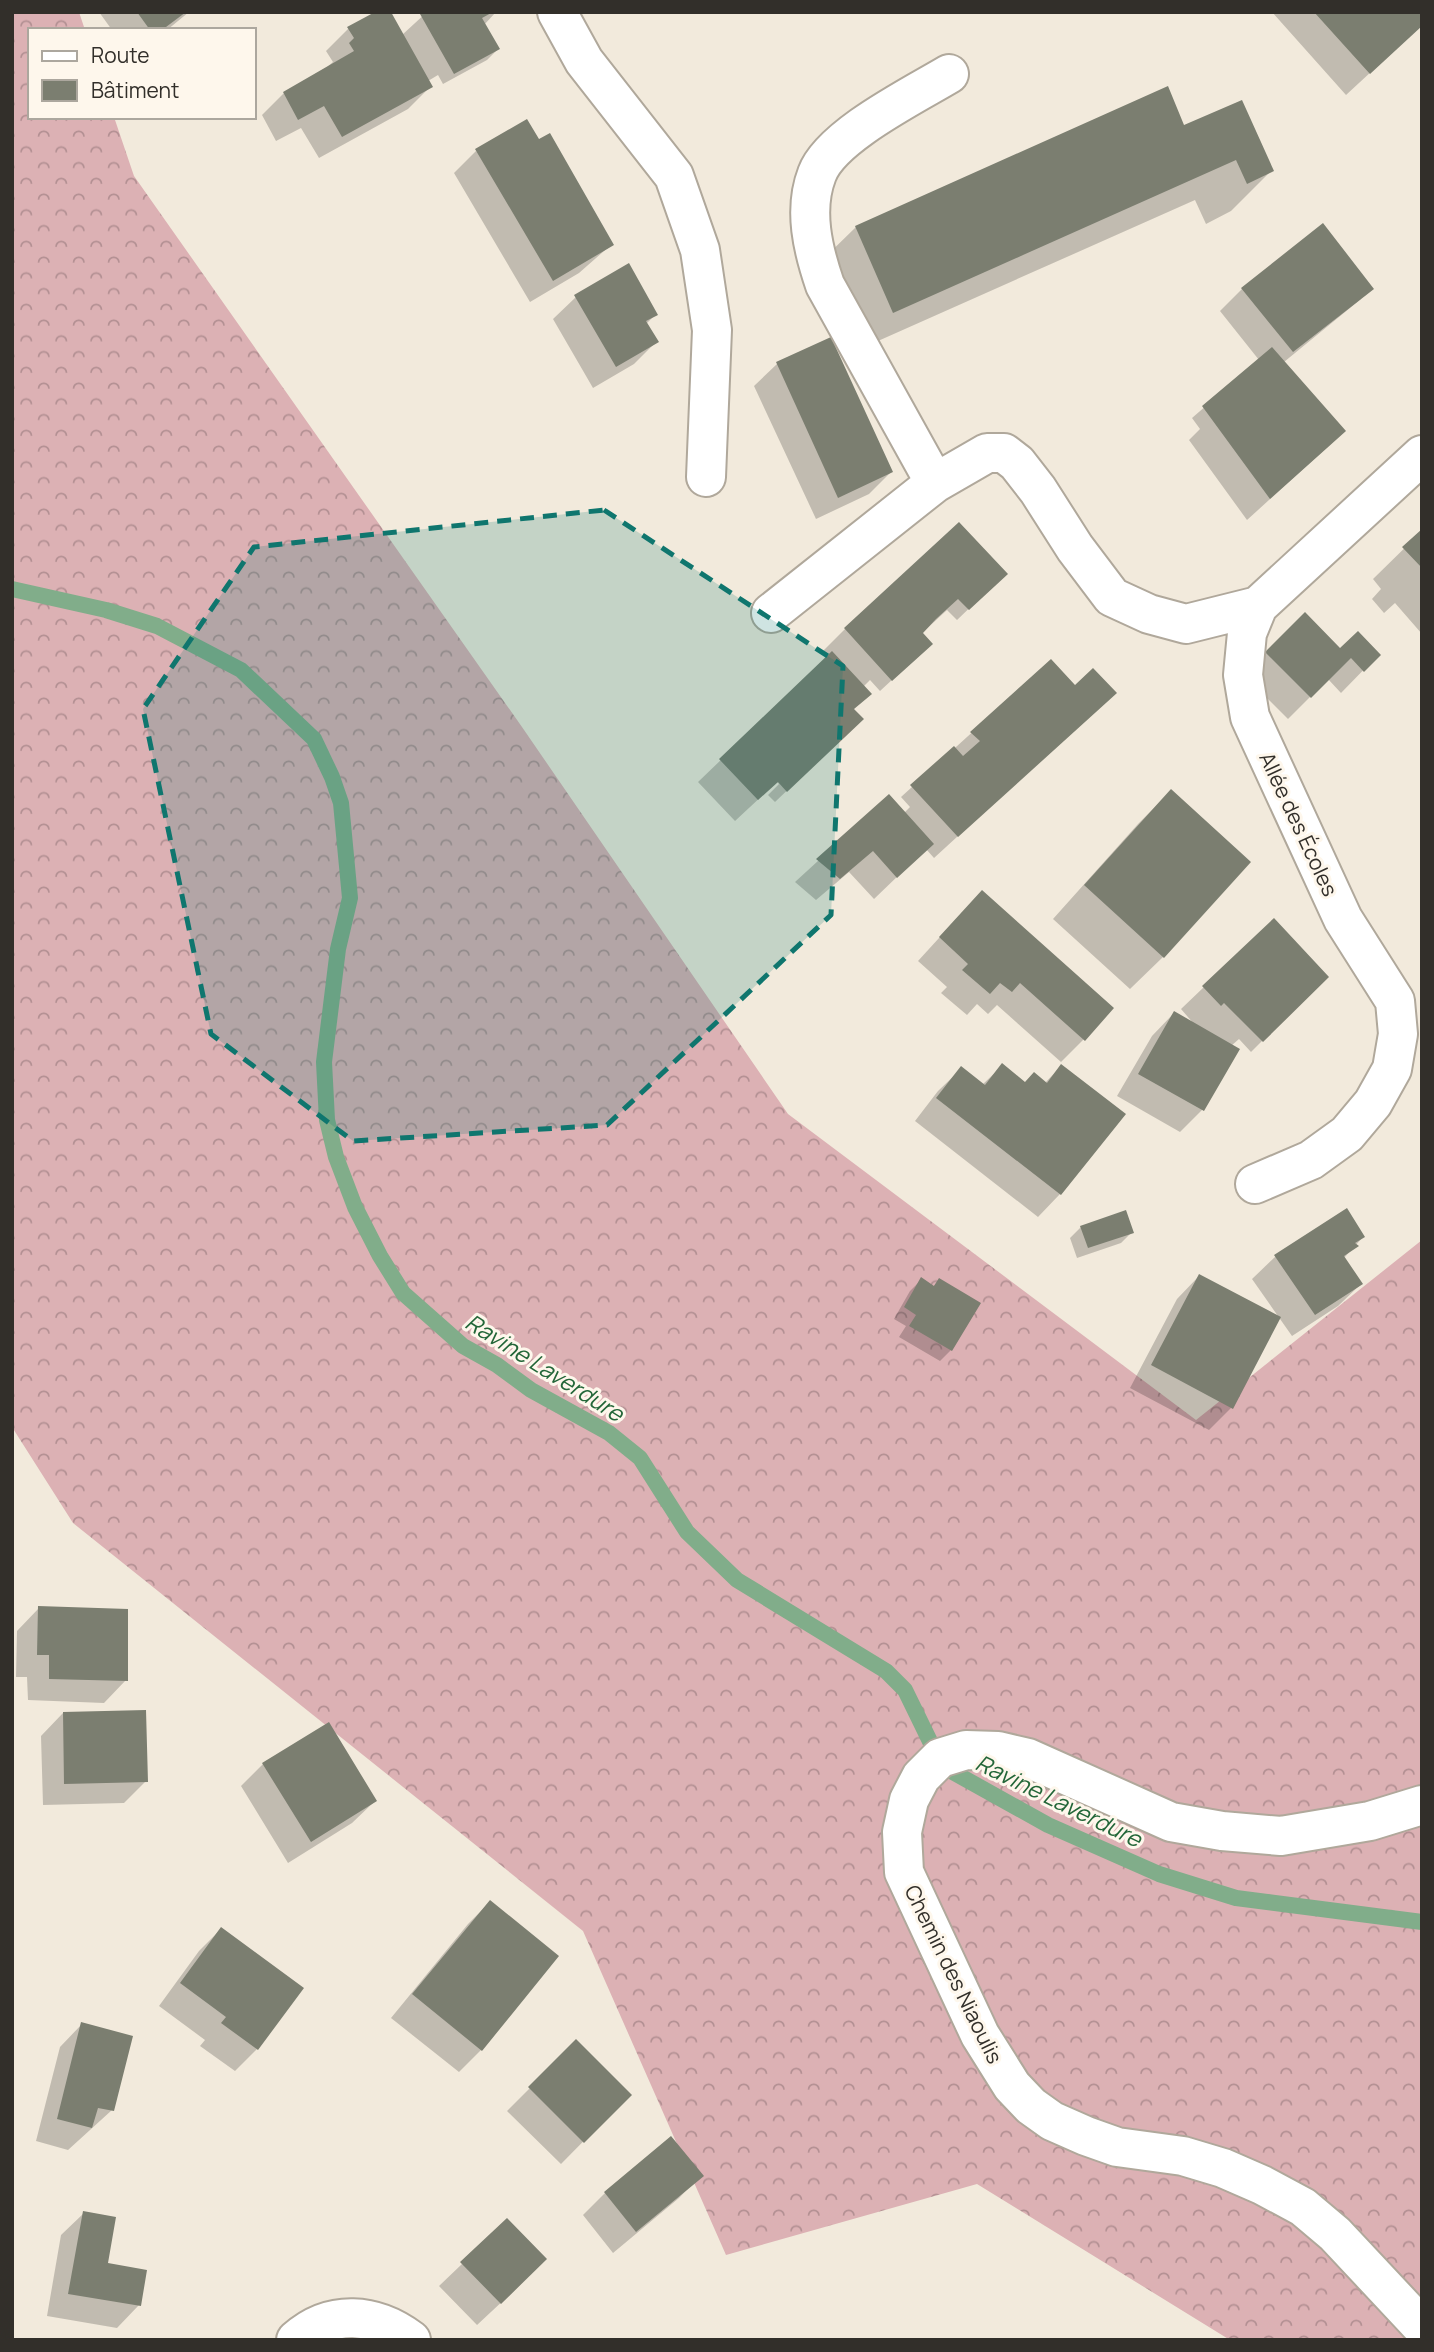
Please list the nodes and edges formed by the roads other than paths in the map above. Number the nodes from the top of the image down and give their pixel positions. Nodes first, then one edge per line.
1 (557, 12) edge
2 (949, 74) dead end
3 (1422, 455) edge
4 (706, 477) dead end
5 (935, 483) junction
6 (1258, 606) junction
7 (771, 613) dead end
8 (1255, 1184) dead end
9 (1422, 1805) edge
10 (1422, 2327) edge
11 (296, 2340) edge
12 (411, 2340) edge

1 - 4 street
2 - 5 street
3 - 6 street, Allée des Écoles
5 - 6 street
5 - 7 street
6 - 8 street, Allée des Écoles
9 - 10 street, Chemin des Niaoulis
11 - 12 street

